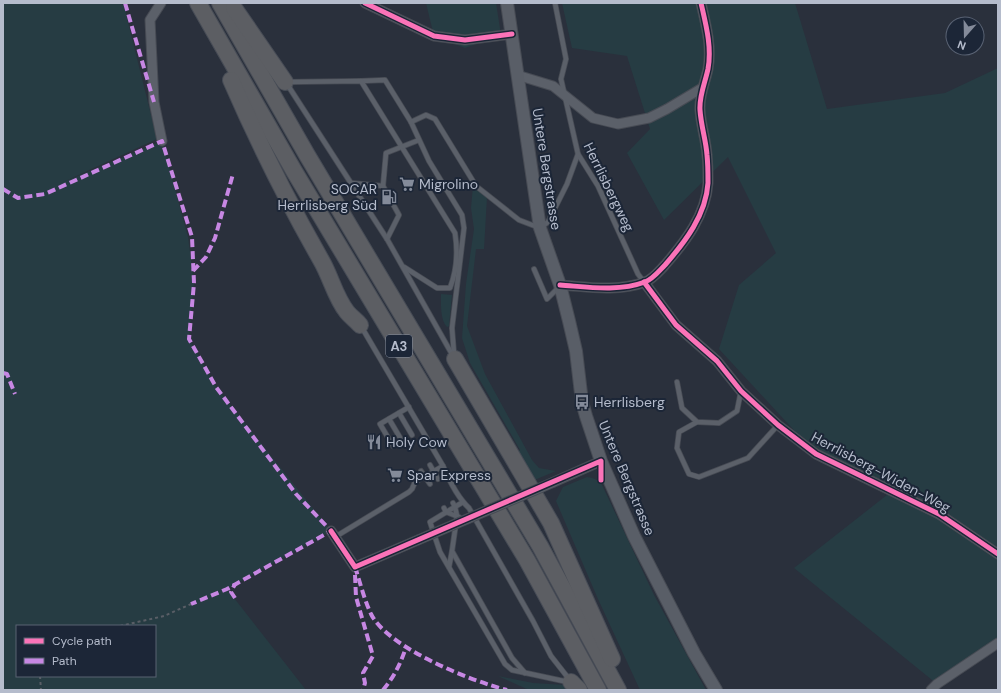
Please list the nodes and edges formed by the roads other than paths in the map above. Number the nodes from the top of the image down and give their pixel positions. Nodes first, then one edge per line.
1 (161, 3) edge
2 (198, 3) edge
3 (220, 3) edge
4 (230, 3) edge
5 (365, 3) edge
6 (507, 3) edge
7 (555, 3) edge
8 (701, 3) edge
9 (512, 34) junction
10 (517, 75) junction
11 (361, 81) junction
12 (286, 82) junction
13 (702, 88) junction
14 (565, 96) junction
15 (411, 122) junction
16 (420, 140) junction
17 (162, 141) dead end
18 (402, 147) junction
19 (578, 154) junction
20 (351, 183) junction
21 (383, 186) junction
22 (540, 228) junction
23 (387, 239) junction
24 (404, 268) junction
25 (534, 269) dead end
26 (644, 282) junction
27 (560, 285) junction
28 (360, 325) joint
29 (455, 359) junction
30 (677, 382) dead end
31 (740, 391) junction
32 (409, 407) junction
33 (398, 413) junction
34 (389, 419) junction
35 (697, 422) junction
36 (778, 425) junction
37 (412, 435) dead end
38 (402, 441) dead end
39 (393, 446) dead end
40 (601, 461) junction
41 (430, 465) dead end
42 (443, 466) junction
43 (421, 471) dead end
44 (434, 471) junction
45 (412, 476) dead end
46 (425, 477) junction
47 (438, 479) dead end
48 (415, 482) junction
49 (430, 484) dead end
50 (463, 502) junction
51 (454, 505) junction
52 (445, 510) junction
53 (457, 516) junction
54 (476, 521) junction
55 (333, 534) joint
56 (452, 551) junction
57 (998, 554) edge
58 (448, 567) junction
59 (998, 643) edge
60 (525, 673) junction
61 (575, 686) edge
62 (598, 690) edge
63 (618, 690) edge
64 (625, 690) edge
65 (716, 690) edge
66 (931, 690) edge

1 - 17 street
2 - 28 highway
2 - 62 highway, A3
3 - 63 highway, A3
4 - 12 highway
5 - 9 street
6 - 9 main road, Untere Bergstrasse
7 - 14 lane, Herrlisbergweg
8 - 13 street
9 - 10 main road, Untere Bergstrasse
10 - 14 street
10 - 22 main road, Untere Bergstrasse
11 - 12 lane
11 - 15 lane
11 - 18 lane
12 - 20 lane
13 - 14 street
13 - 26 street
14 - 19 lane, Herrlisbergweg
15 - 16 lane
15 - 22 lane
16 - 18 lane
16 - 29 lane
18 - 21 lane
18 - 24 lane
19 - 22 lane
19 - 26 lane, Herrlisbergweg
20 - 21 lane
20 - 23 lane
21 - 23 lane
22 - 27 main road, Untere Bergstrasse
23 - 24 lane
24 - 29 lane
25 - 27 lane
26 - 27 street
26 - 31 street, Herrlisberg-Widen-Weg
27 - 40 main road, Untere Bergstrasse
28 - 32 lane
29 - 64 highway
30 - 35 lane
31 - 35 lane
31 - 36 street, Herrlisberg-Widen-Weg
32 - 33 lane
32 - 42 lane
33 - 34 lane
33 - 37 lane
34 - 38 lane
34 - 39 lane
35 - 36 lane
36 - 57 street, Herrlisberg-Widen-Weg
40 - 55 street, bridge
40 - 65 main road, Untere Bergstrasse
41 - 44 lane
42 - 44 lane
42 - 50 lane
43 - 46 lane
44 - 46 lane
44 - 47 lane
45 - 48 lane
46 - 48 lane
46 - 49 lane
48 - 55 lane
50 - 51 lane
50 - 53 lane
50 - 54 lane
51 - 52 lane
51 - 53 lane
52 - 53 lane
52 - 58 lane
53 - 54 lane
53 - 56 lane
54 - 61 lane
56 - 58 lane
56 - 60 lane
58 - 60 lane
59 - 66 street
60 - 61 lane

